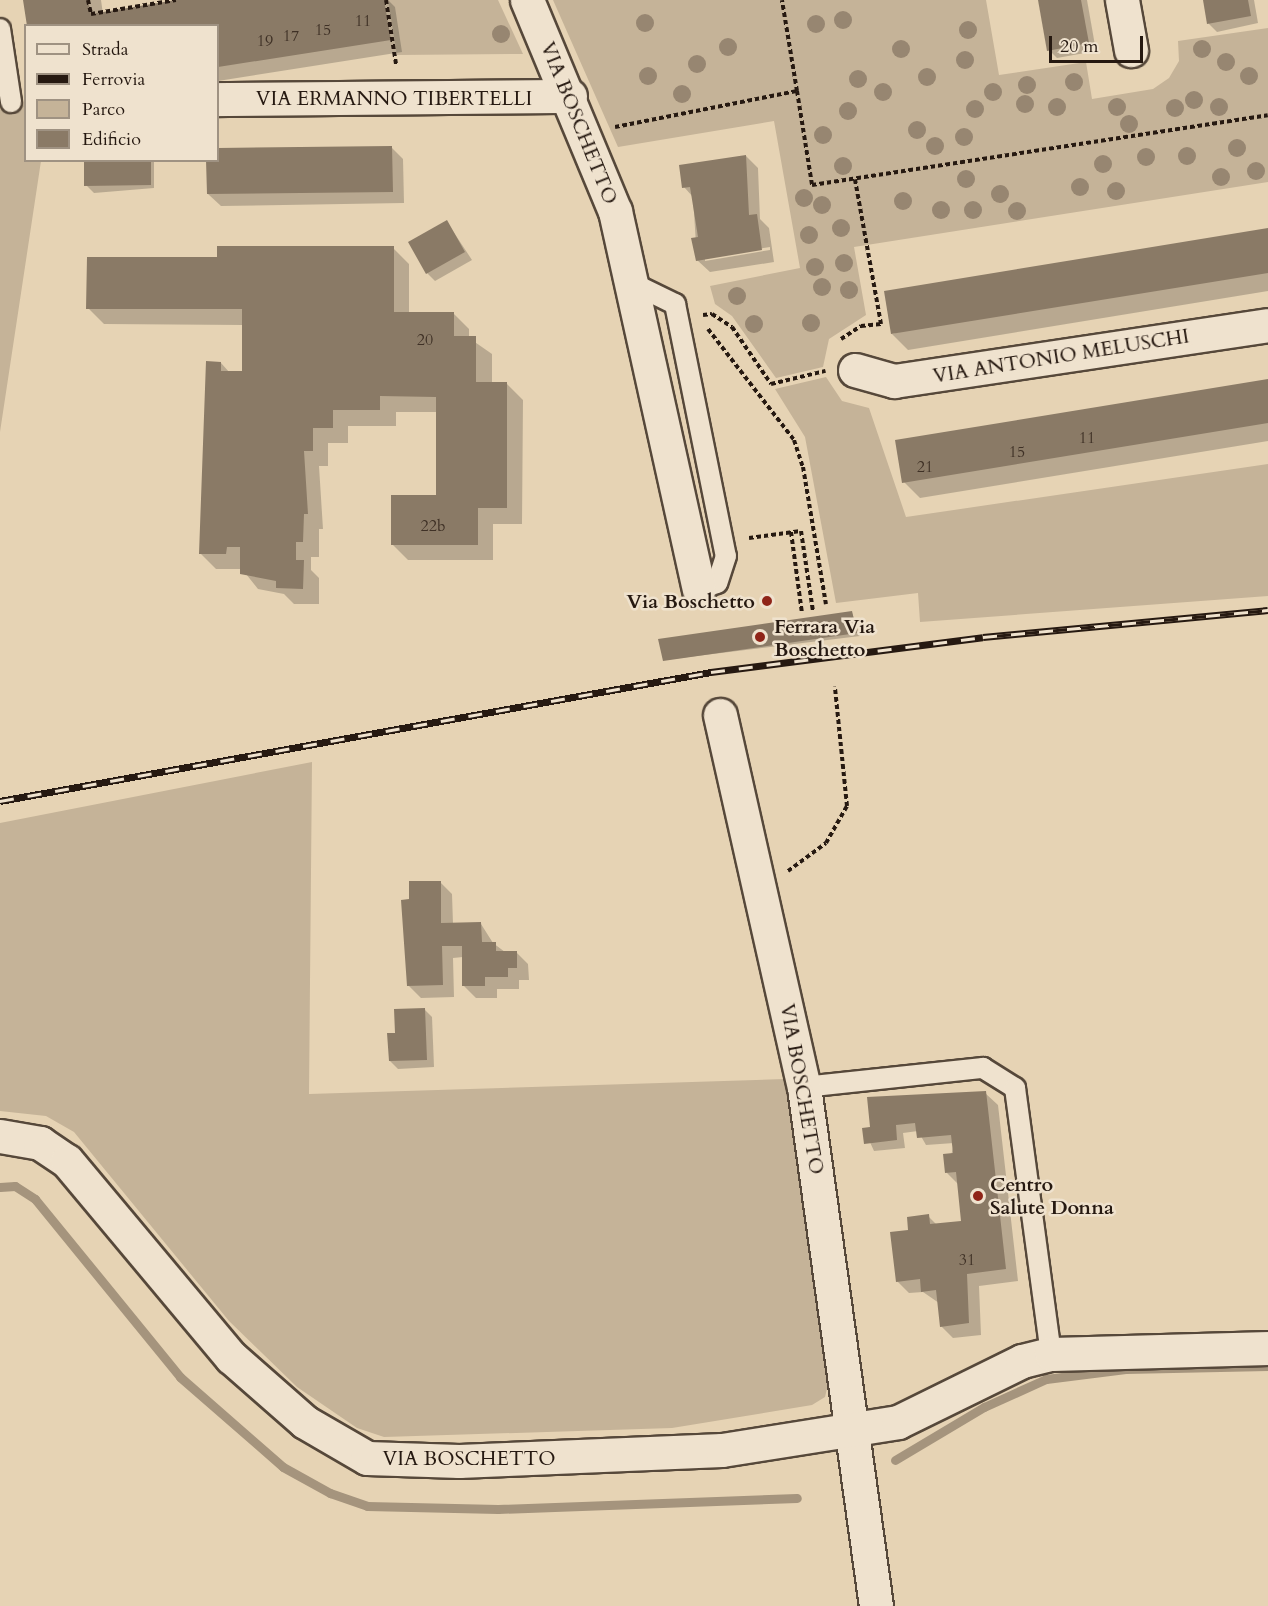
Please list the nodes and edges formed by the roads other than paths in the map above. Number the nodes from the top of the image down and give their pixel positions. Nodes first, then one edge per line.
1 (527, 0) edge
2 (1122, 0) edge
3 (0, 29) edge
4 (1131, 50) dead end
5 (570, 96) junction
6 (219, 99) edge
7 (11, 102) dead end
8 (632, 283) junction
9 (1268, 325) edge
10 (843, 365) road end
11 (699, 589) joint
12 (720, 715) dead end
13 (804, 1087) junction
14 (0, 1136) edge
15 (1268, 1348) edge
16 (1051, 1354) junction
17 (853, 1432) junction
18 (876, 1606) edge

1 - 5 street, VIA BOSCHETTO
2 - 4 street
3 - 7 lane
5 - 6 street, VIA ERMANNO TIBERTELLI
5 - 8 street, VIA BOSCHETTO
8 - 11 street, VIA BOSCHETTO
8 - 11 lane, VIA BOSCHETTO
9 - 10 street, VIA ANTONIO MELUSCHI
12 - 13 street, VIA BOSCHETTO
13 - 16 lane
13 - 17 street, VIA BOSCHETTO
14 - 17 street, VIA BOSCHETTO
15 - 16 street, VIA BOSCHETTO
16 - 17 street, VIA BOSCHETTO
17 - 18 street

